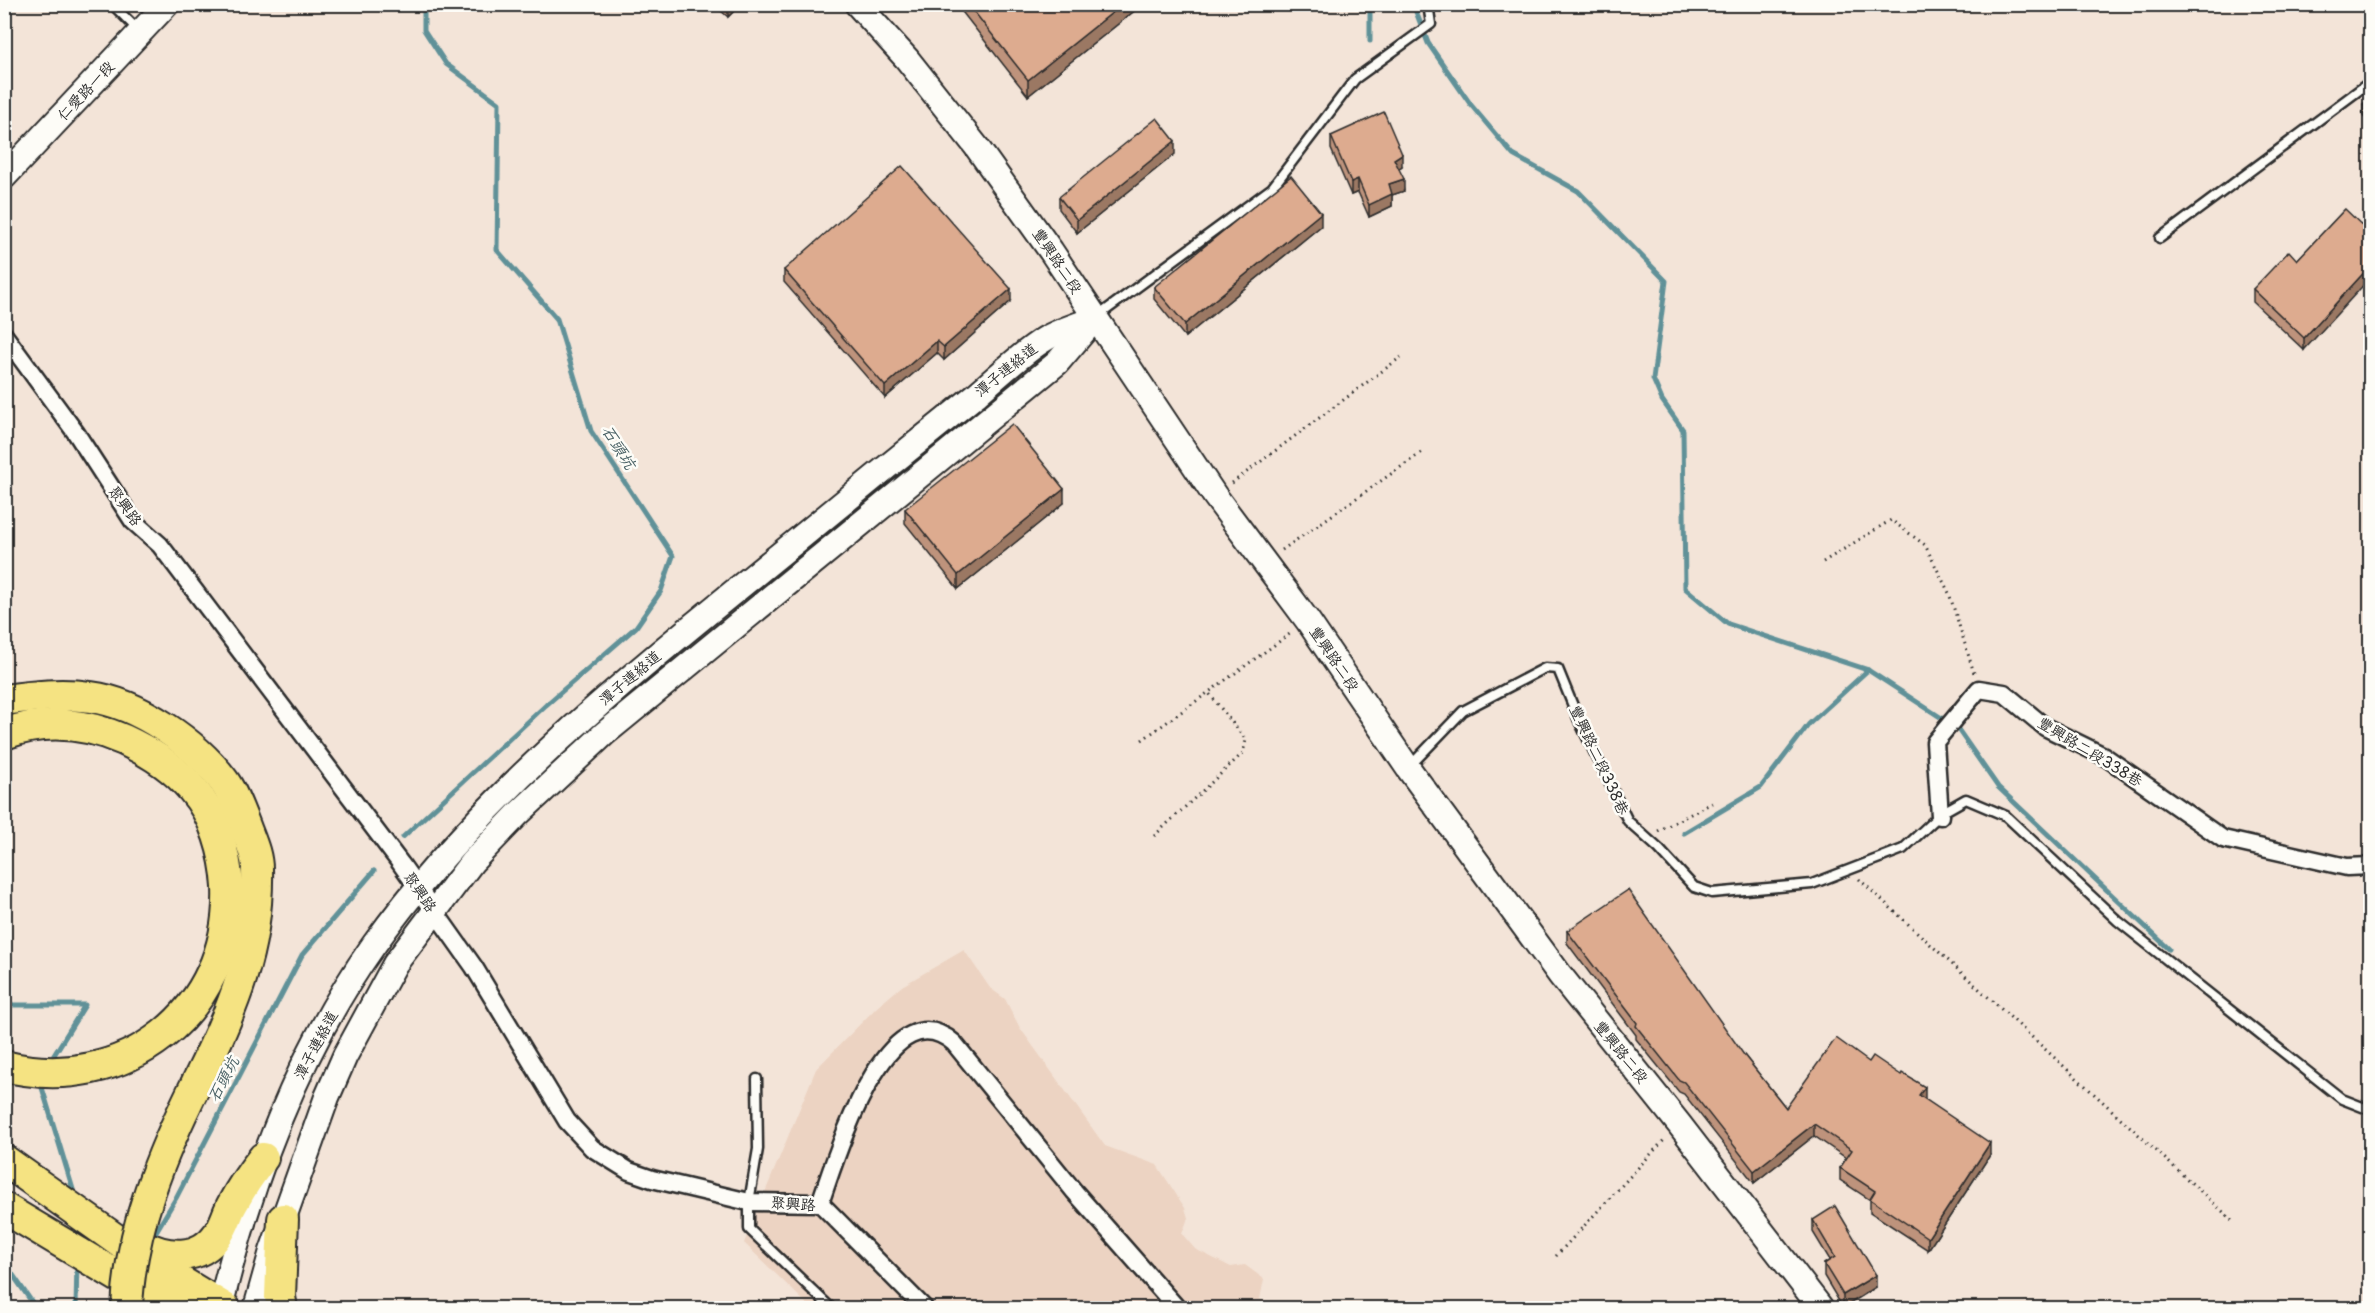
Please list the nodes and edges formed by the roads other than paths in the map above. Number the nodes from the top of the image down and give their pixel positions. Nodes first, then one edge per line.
1 (111, 4) edge
2 (167, 4) edge
3 (857, 4) edge
4 (1428, 4) edge
5 (2367, 4) edge
6 (2370, 15) edge
7 (141, 33) junction
8 (2370, 82) edge
9 (4, 177) edge
10 (2160, 238) dead end
11 (1095, 318) junction
12 (4, 335) edge
13 (4, 700) edge
14 (4, 734) edge
15 (1408, 768) junction
16 (1940, 816) junction
17 (2370, 866) edge
18 (418, 888) junction
19 (433, 911) junction
20 (4, 1066) edge
21 (757, 1079) dead end
22 (2370, 1110) edge
23 (263, 1158) junction
24 (14, 1168) edge
25 (749, 1202) junction
26 (820, 1203) junction
27 (4, 1208) edge
28 (283, 1219) junction
29 (100, 1227) junction
30 (129, 1297) edge
31 (150, 1308) edge
32 (171, 1308) edge
33 (222, 1308) edge
34 (256, 1308) edge
35 (282, 1308) edge
36 (831, 1308) edge
37 (924, 1308) edge
38 (1177, 1308) edge
39 (1821, 1308) edge

1 - 7 lane
2 - 7 street, 仁愛路一段
3 - 11 street, 豐興路二段
4 - 11 lane
5 - 6 lane
7 - 9 street, 仁愛路一段
8 - 10 lane
11 - 15 street, 豐興路二段
11 - 18 street, 潭子連絡道
11 - 19 street, 潭子連絡道
12 - 18 street, 聚興路
13 - 30 highway, bridge
14 - 20 highway
15 - 16 lane, 豐興路二段338巷
15 - 39 street, 豐興路二段
16 - 17 street, 豐興路二段338巷
16 - 22 lane, 豐興路二段338巷
18 - 19 street, 聚興路
18 - 23 street, 潭子連絡道
19 - 25 street, 聚興路
19 - 28 street, 潭子連絡道
21 - 25 lane
23 - 29 highway
23 - 33 street, 潭子連絡道
24 - 29 highway
25 - 26 street, 聚興路
25 - 36 lane
26 - 37 street, 聚興路
26 - 38 street
27 - 30 highway
28 - 34 street, 潭子連絡道
28 - 35 highway
29 - 33 highway
30 - 31 highway
30 - 32 highway

